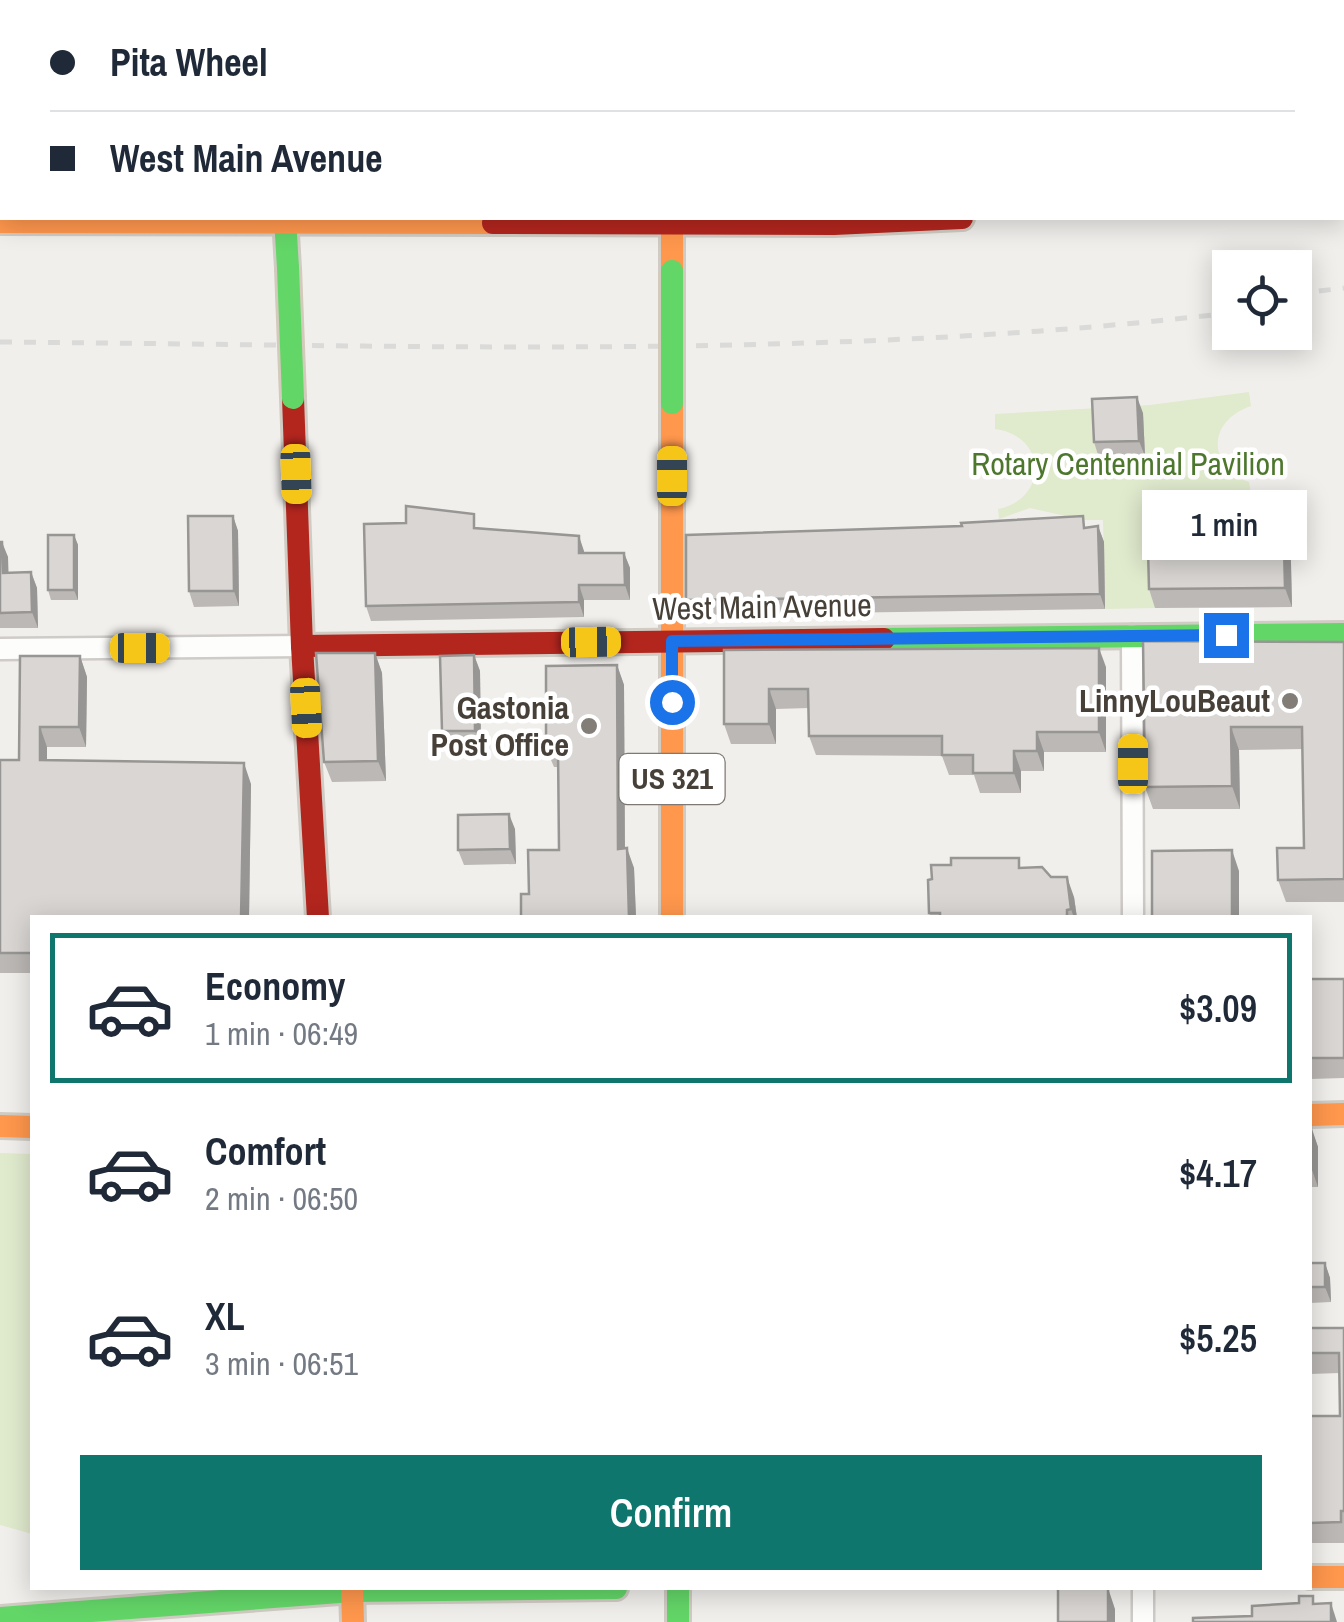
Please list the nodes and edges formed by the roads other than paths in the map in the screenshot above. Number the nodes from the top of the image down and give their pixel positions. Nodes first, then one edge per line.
1 (284, 220) edge
2 (672, 220) edge
3 (916, 220) edge
4 (14, 221) edge
5 (1344, 634) edge
6 (1132, 636) junction
7 (672, 641) junction
8 (302, 646) junction
9 (0, 649) edge
10 (318, 915) edge
11 (672, 915) edge
12 (1133, 915) edge
13 (1344, 1114) edge
14 (1312, 1115) edge
15 (0, 1126) edge
16 (30, 1127) edge
17 (1312, 1577) edge
18 (1344, 1577) edge
19 (340, 1590) edge
20 (352, 1590) edge
21 (678, 1590) edge
22 (1143, 1590) edge
23 (0, 1618) edge
24 (353, 1622) edge
25 (678, 1622) edge
26 (1143, 1622) edge

1 - 2 main road
1 - 4 main road
1 - 8 main road, bridge
2 - 3 main road
2 - 7 main road, US 321, bridge
5 - 6 main road, West Main Avenue
6 - 7 main road, West Main Avenue
6 - 12 street
7 - 8 main road, West Main Avenue
7 - 11 main road, US 321
8 - 9 street, West Main Avenue
8 - 10 main road
13 - 14 main road
15 - 16 main road
17 - 18 main road
19 - 23 main road
20 - 24 main road
21 - 25 main road
22 - 26 street

